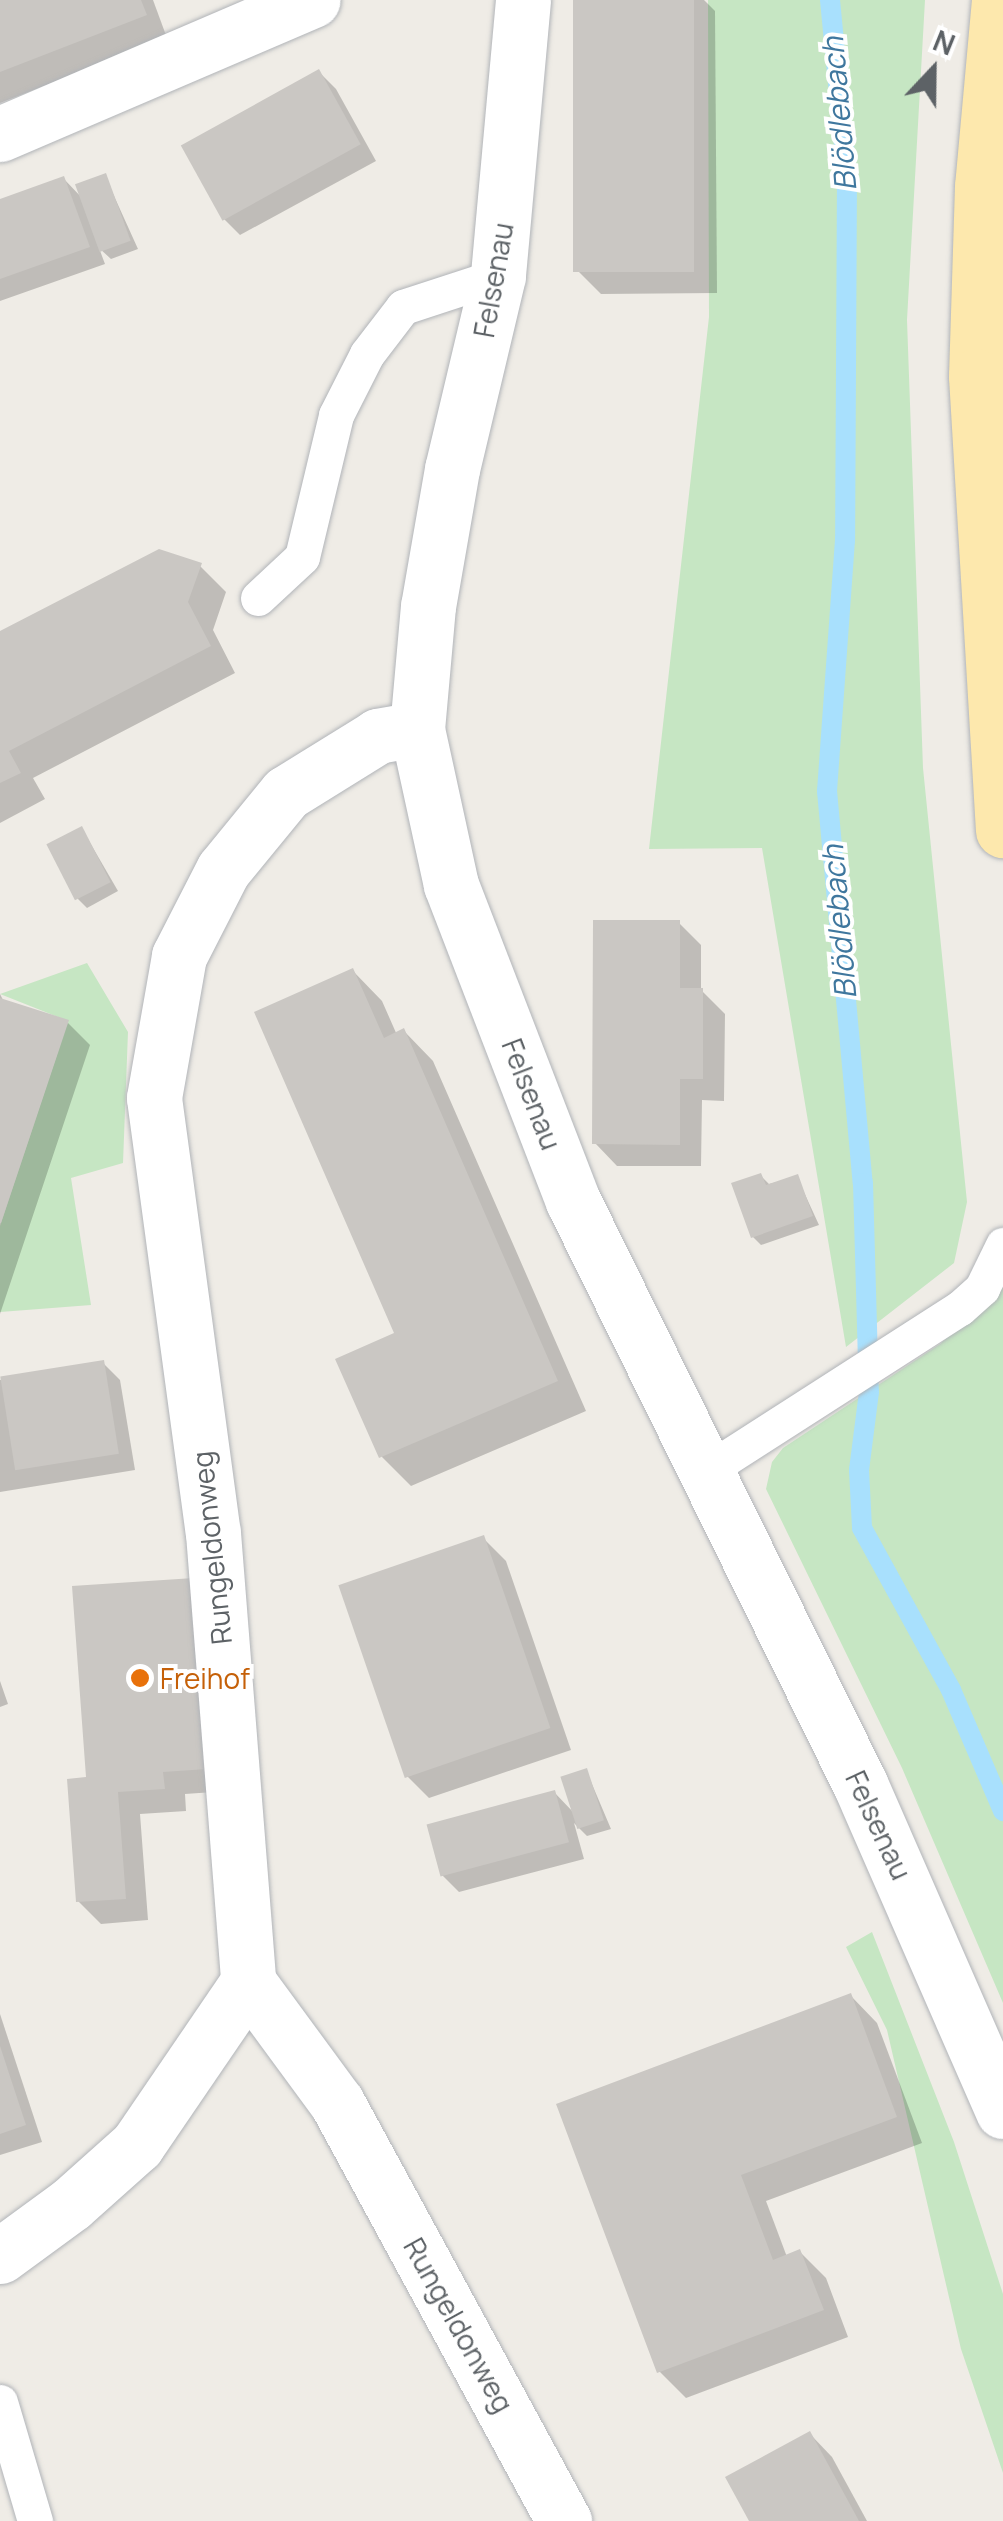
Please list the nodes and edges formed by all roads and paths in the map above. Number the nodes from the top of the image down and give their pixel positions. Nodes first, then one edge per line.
1 (313, 0) edge
2 (524, 0) edge
3 (999, 0) edge
4 (0, 134) edge
5 (498, 276) junction
6 (258, 598) dead end
7 (417, 728) junction
8 (1003, 830) edge
9 (1003, 1245) edge
10 (709, 1469) junction
11 (248, 1982) junction
12 (1003, 2111) edge
13 (0, 2256) edge
14 (0, 2402) edge
15 (36, 2521) edge
16 (564, 2521) edge

1 - 4 street
2 - 5 street, Felsenau
3 - 8 main road
5 - 6 lane
5 - 7 street, Felsenau
7 - 10 street, Felsenau
7 - 11 street, Rungeldonweg
9 - 10 lane
10 - 12 street, Felsenau
11 - 13 street
11 - 16 street, Rungeldonweg
14 - 15 lane

